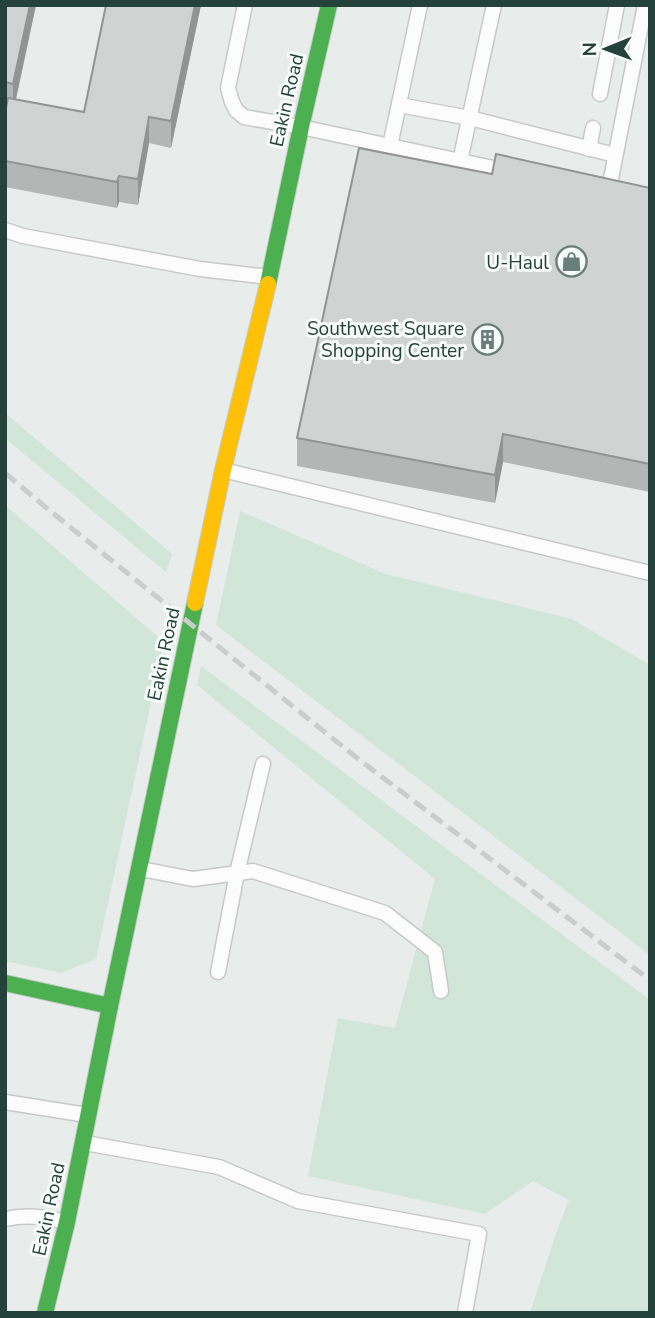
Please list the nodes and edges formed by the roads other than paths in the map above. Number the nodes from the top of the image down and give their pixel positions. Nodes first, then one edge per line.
1 (245, 5) edge
2 (329, 5) edge
3 (420, 5) edge
4 (494, 5) edge
5 (617, 5) edge
6 (645, 5) edge
7 (600, 94) dead end
8 (399, 105) junction
9 (470, 118) junction
10 (301, 127) junction
11 (593, 128) dead end
12 (390, 146) junction
13 (589, 149) junction
14 (615, 155) junction
15 (460, 161) junction
16 (527, 176) edge
17 (607, 193) edge
18 (5, 230) edge
19 (270, 277) junction
20 (223, 470) junction
21 (650, 573) edge
22 (263, 764) dead end
23 (139, 868) junction
24 (237, 873) junction
25 (218, 972) dead end
26 (5, 983) edge
27 (441, 991) dead end
28 (110, 1006) junction
29 (5, 1102) edge
30 (89, 1115) junction
31 (83, 1143) junction
32 (5, 1219) edge
33 (67, 1222) junction
34 (45, 1313) edge
35 (465, 1313) edge

1 - 10 lane
2 - 10 street, Eakin Road
3 - 8 lane
4 - 9 lane
5 - 7 lane
6 - 14 lane
8 - 9 lane
8 - 12 lane
9 - 13 lane
9 - 15 lane
10 - 12 lane
10 - 19 street, Eakin Road
11 - 13 lane
12 - 15 lane
13 - 14 lane
14 - 17 lane
15 - 16 lane
18 - 19 lane
19 - 20 street, Eakin Road
20 - 21 lane
20 - 23 street, Eakin Road
22 - 24 lane
23 - 24 lane
23 - 28 street, Eakin Road
24 - 25 lane
24 - 27 lane
26 - 28 street
28 - 30 street, Eakin Road
29 - 30 lane
30 - 31 street, Eakin Road
31 - 33 street, Eakin Road
31 - 35 lane
32 - 33 lane
33 - 34 street, Eakin Road

